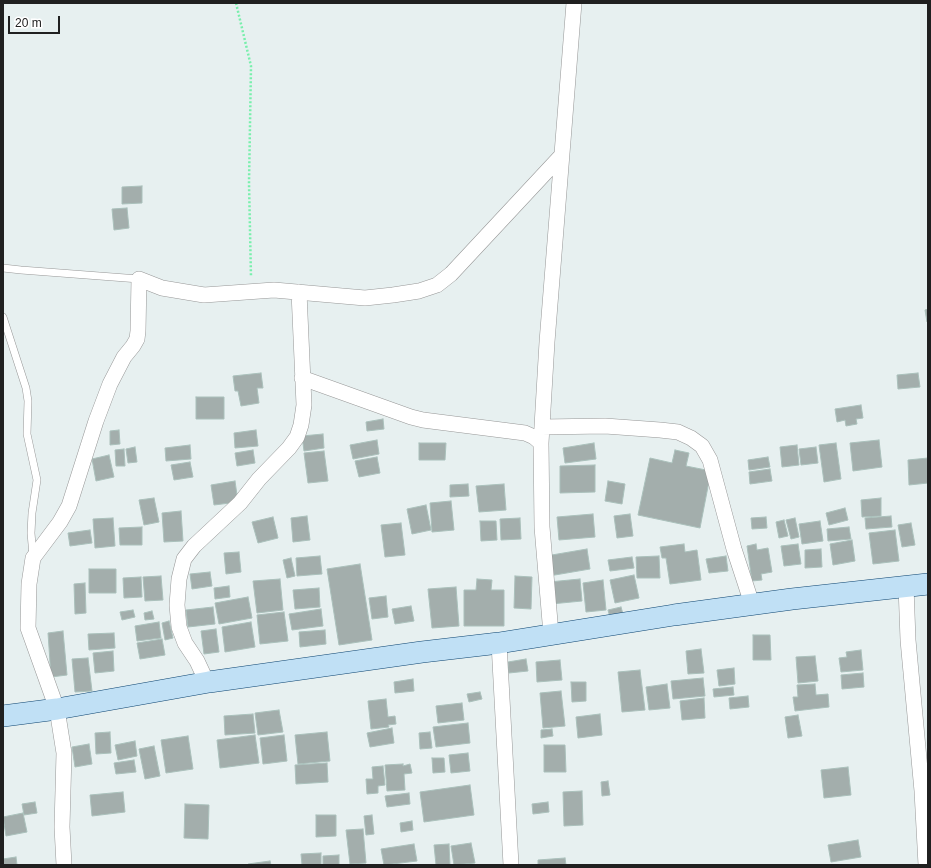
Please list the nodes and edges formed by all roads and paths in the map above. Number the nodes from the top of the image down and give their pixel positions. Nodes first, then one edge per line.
1 (236, 3) edge
2 (574, 3) edge
3 (561, 156) junction
4 (3, 268) edge
5 (139, 279) junction
6 (251, 291) junction
7 (299, 292) junction
8 (3, 317) edge
9 (302, 378) junction
10 (542, 427) junction
11 (541, 443) junction
12 (33, 558) junction
13 (928, 584) edge
14 (906, 586) junction
15 (752, 604) junction
16 (551, 634) junction
17 (499, 643) junction
18 (209, 682) junction
19 (57, 709) junction
20 (3, 716) edge
21 (64, 865) edge
22 (511, 865) edge
23 (926, 865) edge

1 - 6 path
2 - 3 street
3 - 7 street
3 - 10 street
4 - 5 lane
5 - 6 street
5 - 12 street
6 - 7 street
7 - 9 street
8 - 12 lane
9 - 11 street
9 - 18 street
10 - 11 street
10 - 15 street
11 - 16 street
12 - 19 street
13 - 14 main road
14 - 15 main road
14 - 23 street
15 - 16 main road
16 - 17 main road
17 - 18 main road
17 - 22 street
18 - 19 main road
19 - 20 main road
19 - 21 street

